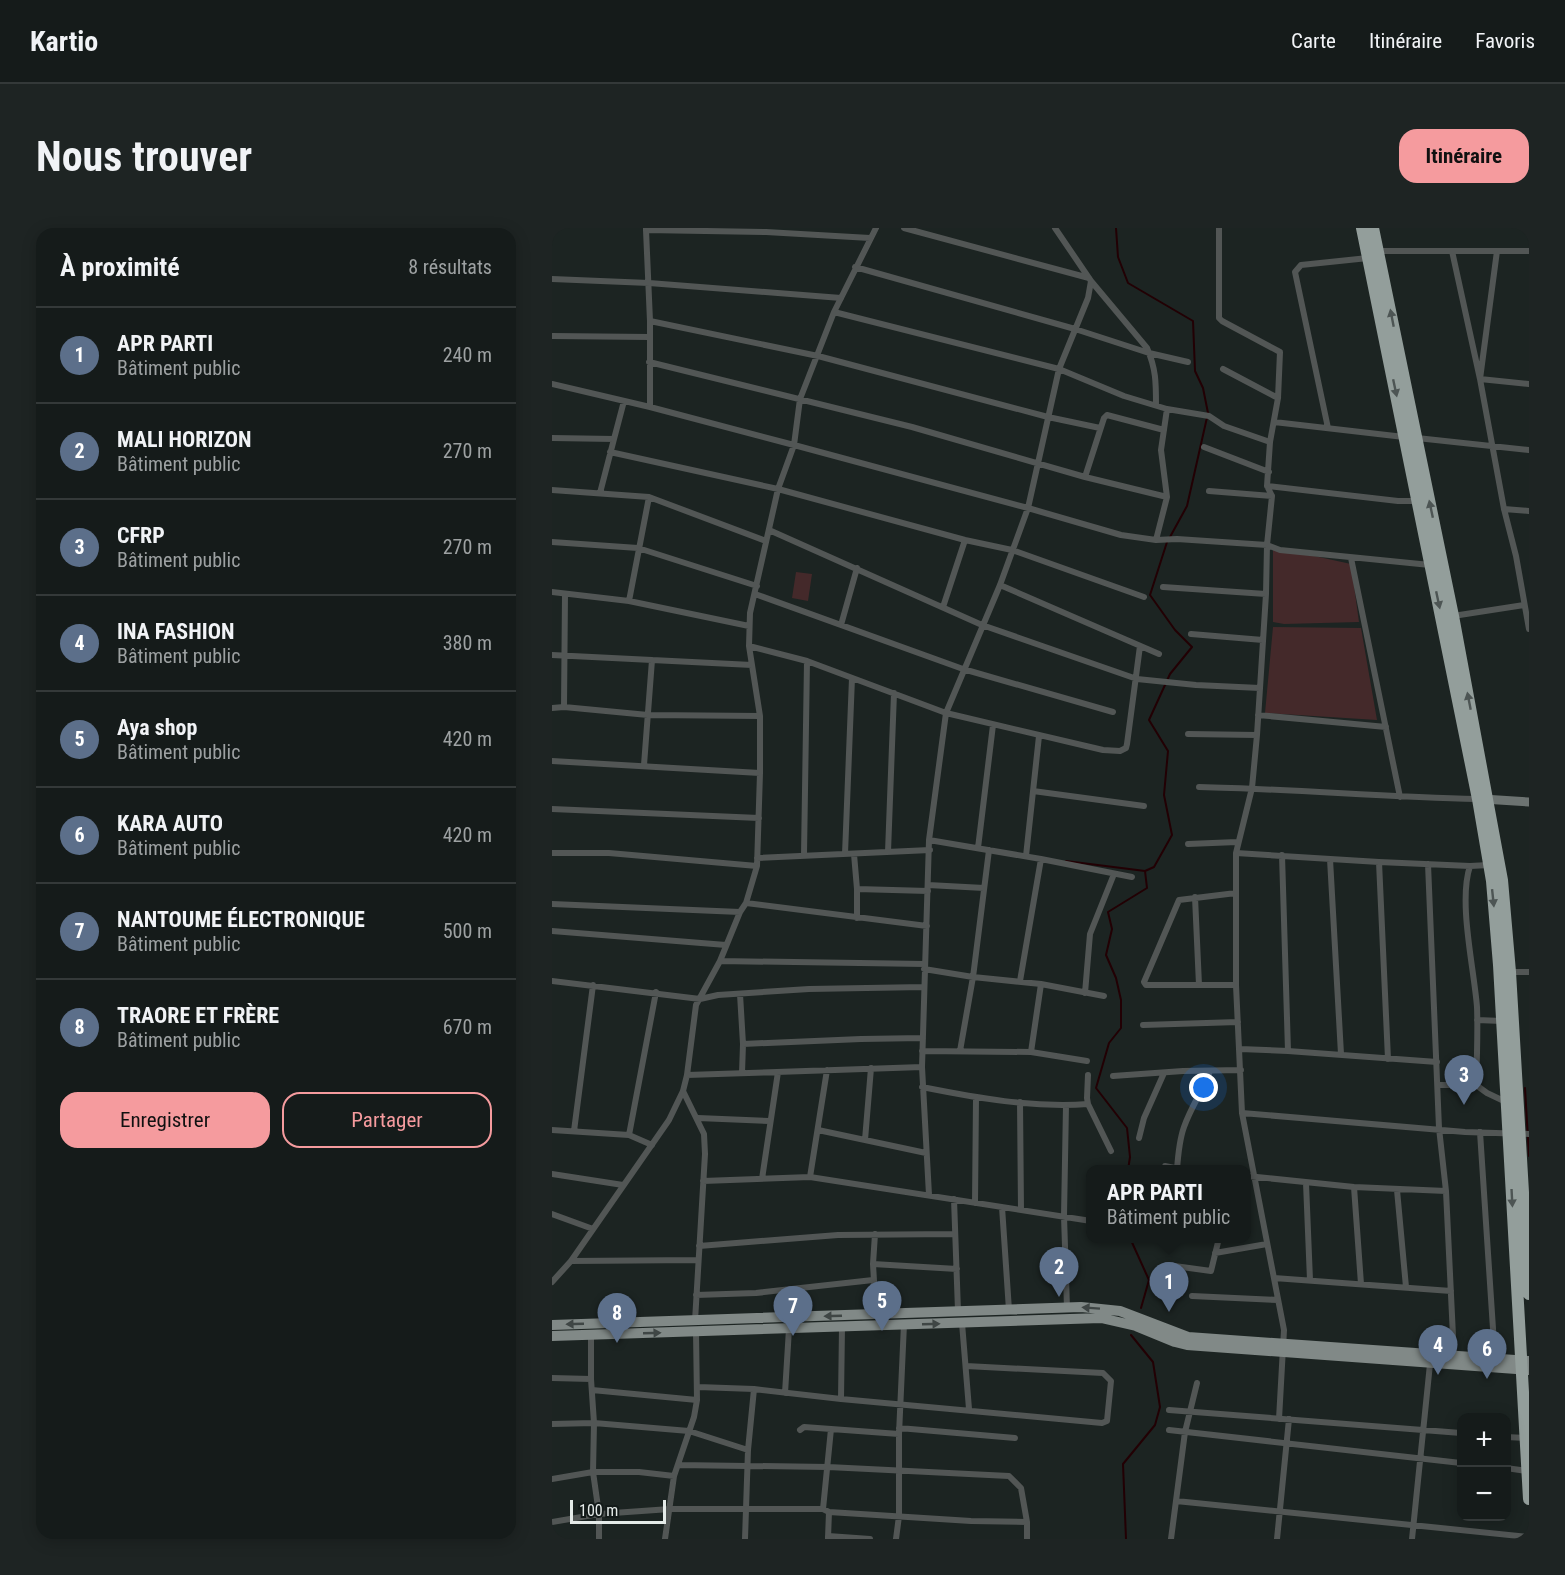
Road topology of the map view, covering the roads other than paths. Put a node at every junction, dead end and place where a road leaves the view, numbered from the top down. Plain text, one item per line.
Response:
1 (876, 228) edge
2 (904, 228) edge
3 (1055, 228) edge
4 (1219, 228) edge
5 (1362, 228) edge
6 (1373, 228) edge
7 (646, 229) edge
8 (767, 230) edge
9 (798, 231) edge
10 (870, 238) junction
11 (1452, 251) junction
12 (1497, 251) junction
13 (1529, 251) edge
14 (1373, 254) junction
15 (855, 267) junction
16 (552, 279) edge
17 (1090, 279) junction
18 (649, 283) junction
19 (841, 298) junction
20 (834, 312) junction
21 (650, 321) junction
22 (1075, 329) junction
23 (552, 336) edge
24 (649, 337) junction
25 (1149, 353) junction
26 (818, 356) junction
27 (649, 362) junction
28 (1188, 362) dead end
29 (1059, 369) junction
30 (1223, 369) dead end
31 (1480, 379) junction
32 (552, 384) edge
33 (1529, 384) edge
34 (1278, 398) junction
35 (800, 399) junction
36 (624, 401) junction
37 (1156, 405) junction
38 (650, 407) junction
39 (1167, 409) junction
40 (1048, 417) junction
41 (1274, 422) junction
42 (1100, 428) junction
43 (1328, 428) junction
44 (1164, 430) junction
45 (1410, 437) junction
46 (552, 438) edge
47 (614, 439) junction
48 (1270, 442) junction
49 (794, 445) junction
50 (1493, 446) junction
51 (1204, 447) dead end
52 (1529, 450) edge
53 (610, 452) junction
54 (1039, 463) junction
55 (1269, 472) junction
56 (1085, 477) junction
57 (1267, 486) junction
58 (778, 489) junction
59 (552, 490) edge
60 (1209, 491) dead end
61 (600, 493) junction
62 (649, 496) junction
63 (1272, 496) junction
64 (1167, 497) junction
65 (1418, 501) junction
66 (1028, 508) junction
67 (1504, 509) junction
68 (1529, 511) edge
69 (769, 530) junction
70 (965, 540) junction
71 (1156, 540) junction
72 (765, 541) junction
73 (552, 542) edge
74 (1267, 545) junction
75 (638, 548) junction
76 (1012, 550) junction
77 (1352, 558) junction
78 (1430, 565) junction
79 (857, 568) junction
80 (1000, 585) junction
81 (757, 586) junction
82 (1163, 587) dead end
83 (552, 592) edge
84 (565, 594) junction
85 (755, 594) junction
86 (1266, 594) junction
87 (1144, 597) dead end
88 (629, 601) junction
89 (1525, 601) edge
90 (943, 607) junction
91 (1453, 616) junction
92 (841, 625) junction
93 (982, 625) junction
94 (749, 626) junction
95 (1529, 629) edge
96 (1191, 634) dead end
97 (1263, 640) junction
98 (749, 646) junction
99 (1140, 646) junction
100 (1159, 654) dead end
101 (552, 655) edge
102 (565, 655) junction
103 (652, 660) junction
104 (807, 661) junction
105 (752, 665) junction
106 (963, 669) junction
107 (852, 678) junction
108 (1137, 679) junction
109 (1260, 688) junction
110 (894, 693) junction
111 (564, 707) junction
112 (552, 708) edge
113 (946, 712) junction
114 (1113, 712) dead end
115 (648, 715) junction
116 (1258, 715) junction
117 (759, 716) junction
118 (993, 724) junction
119 (1386, 727) junction
120 (1188, 734) dead end
121 (1257, 735) junction
122 (1039, 736) junction
123 (552, 761) edge
124 (644, 765) junction
125 (760, 773) junction
126 (1199, 787) dead end
127 (1252, 788) junction
128 (1033, 791) junction
129 (1400, 797) junction
130 (1484, 799) junction
131 (1529, 802) edge
132 (1144, 806) dead end
133 (552, 809) edge
134 (759, 818) junction
135 (929, 840) junction
136 (1237, 842) junction
137 (1188, 844) dead end
138 (978, 848) junction
139 (930, 850) junction
140 (989, 850) junction
141 (888, 852) junction
142 (552, 853) edge
143 (1236, 853) junction
144 (845, 854) junction
145 (854, 854) junction
146 (804, 855) junction
147 (1282, 855) junction
148 (1026, 856) junction
149 (757, 858) junction
150 (1041, 858) junction
151 (1330, 859) junction
152 (1379, 862) junction
153 (1428, 864) junction
154 (1489, 864) junction
155 (757, 866) junction
156 (1470, 866) junction
157 (1114, 874) junction
158 (1132, 878) dead end
159 (928, 888) junction
160 (984, 888) junction
161 (857, 889) junction
162 (1236, 893) junction
163 (1195, 897) junction
164 (746, 903) junction
165 (552, 904) edge
166 (740, 912) junction
167 (857, 918) junction
168 (927, 926) junction
169 (552, 931) edge
170 (726, 945) junction
171 (720, 961) junction
172 (924, 967) junction
173 (1510, 972) junction
174 (1529, 972) edge
175 (973, 977) junction
176 (552, 981) edge
177 (1020, 981) junction
178 (1041, 984) junction
179 (592, 985) junction
180 (1199, 985) junction
181 (1236, 985) junction
182 (924, 987) junction
183 (656, 992) junction
184 (1085, 993) junction
185 (740, 994) junction
186 (1104, 996) dead end
187 (700, 999) junction
188 (1477, 1020) junction
189 (1502, 1021) junction
190 (1238, 1023) junction
191 (1143, 1025) dead end
192 (923, 1038) junction
193 (743, 1044) junction
194 (1240, 1049) junction
195 (922, 1051) junction
196 (960, 1051) junction
197 (1288, 1051) junction
198 (1031, 1052) junction
199 (1341, 1054) junction
200 (1388, 1059) junction
201 (1087, 1061) dead end
202 (1437, 1062) junction
203 (922, 1067) junction
204 (871, 1068) junction
205 (827, 1070) junction
206 (1241, 1070) junction
207 (1210, 1071) junction
208 (778, 1072) junction
209 (742, 1073) junction
210 (1164, 1073) junction
211 (1088, 1075) dead end
212 (687, 1076) junction
213 (1113, 1076) dead end
214 (1438, 1085) junction
215 (1476, 1085) junction
216 (922, 1087) junction
217 (683, 1091) junction
218 (976, 1098) junction
219 (1020, 1102) junction
220 (1507, 1102) junction
221 (1088, 1104) junction
222 (1066, 1105) junction
223 (1242, 1113) junction
224 (698, 1118) junction
225 (769, 1121) junction
226 (1439, 1128) junction
227 (552, 1130) edge
228 (818, 1130) junction
229 (574, 1131) junction
230 (1480, 1132) junction
231 (1519, 1133) edge
232 (629, 1136) junction
233 (1138, 1138) dead end
234 (865, 1140) junction
235 (652, 1145) junction
236 (1111, 1150) dead end
237 (926, 1153) junction
238 (1180, 1165) edge
239 (1249, 1165) edge
240 (552, 1174) edge
241 (1251, 1176) edge
242 (810, 1177) junction
243 (762, 1179) junction
244 (703, 1181) junction
245 (1306, 1183) junction
246 (623, 1185) junction
247 (1354, 1187) junction
248 (1397, 1190) junction
249 (1446, 1191) junction
250 (928, 1195) junction
251 (954, 1199) junction
252 (975, 1203) junction
253 (1002, 1207) junction
254 (1021, 1210) junction
255 (552, 1215) edge
256 (1064, 1216) junction
257 (1086, 1220) edge
258 (593, 1229) junction
259 (874, 1234) junction
260 (955, 1234) junction
261 (1219, 1243) edge
262 (1268, 1244) junction
263 (699, 1246) junction
264 (1215, 1253) junction
265 (698, 1260) junction
266 (571, 1261) junction
267 (873, 1264) junction
268 (1167, 1265) dead end
269 (957, 1269) junction
270 (1274, 1278) junction
271 (873, 1280) junction
272 (1310, 1280) junction
273 (552, 1282) edge
274 (1360, 1284) junction
275 (1406, 1287) junction
276 (1451, 1290) junction
277 (1529, 1294) edge
278 (696, 1295) junction
279 (1192, 1296) dead end
280 (1278, 1300) junction
281 (1067, 1308) junction
282 (1009, 1310) junction
283 (958, 1311) junction
284 (876, 1315) junction
285 (904, 1319) junction
286 (962, 1323) junction
287 (552, 1325) edge
288 (696, 1326) junction
289 (842, 1327) junction
290 (789, 1329) junction
291 (552, 1336) edge
292 (591, 1336) junction
293 (1283, 1349) junction
294 (1454, 1357) junction
295 (1495, 1360) junction
296 (1430, 1364) junction
297 (966, 1366) junction
298 (1525, 1366) edge
299 (552, 1378) edge
300 (591, 1378) junction
301 (1197, 1383) dead end
302 (698, 1387) junction
303 (754, 1389) junction
304 (592, 1390) junction
305 (785, 1393) junction
306 (841, 1399) junction
307 (697, 1400) junction
308 (901, 1403) junction
309 (969, 1409) junction
310 (1169, 1410) dead end
311 (1190, 1412) junction
312 (1279, 1419) junction
313 (1289, 1419) junction
314 (594, 1423) junction
315 (552, 1424) edge
316 (831, 1429) junction
317 (800, 1430) dead end
318 (1169, 1430) dead end
319 (1423, 1430) junction
320 (689, 1431) junction
321 (899, 1431) junction
322 (1185, 1432) junction
323 (1457, 1433) edge
324 (1511, 1437) edge
325 (1015, 1438) dead end
326 (1526, 1438) junction
327 (1286, 1443) junction
328 (748, 1450) junction
329 (1420, 1459) junction
330 (1457, 1463) edge
331 (678, 1465) junction
332 (748, 1467) junction
333 (828, 1467) junction
334 (1511, 1469) edge
335 (899, 1470) junction
336 (1527, 1471) junction
337 (593, 1472) junction
338 (674, 1476) junction
339 (552, 1479) edge
340 (1529, 1499) edge
341 (1176, 1501) junction
342 (670, 1509) junction
343 (745, 1509) junction
344 (826, 1510) junction
345 (1280, 1511) junction
346 (599, 1514) junction
347 (899, 1516) junction
348 (552, 1522) edge
349 (1027, 1522) junction
350 (1413, 1525) junction
351 (1529, 1537) edge
352 (828, 1538) edge
353 (599, 1539) edge
354 (665, 1539) edge
355 (745, 1539) edge
356 (870, 1539) edge
357 (896, 1539) edge
358 (1027, 1539) edge
359 (1171, 1539) edge
360 (1277, 1539) edge
361 (1412, 1539) edge

1 - 10 street
2 - 17 street
3 - 17 street
4 - 34 street
5 - 14 highway
6 - 14 highway
7 - 8 street
7 - 18 street
8 - 9 street
9 - 10 street
10 - 15 street
11 - 12 street
11 - 14 street
11 - 31 street
12 - 13 street
12 - 31 street
14 - 43 street
14 - 45 highway
15 - 19 street
15 - 22 street
16 - 18 street
17 - 22 street
17 - 25 street
18 - 19 street
18 - 21 street
19 - 20 street
20 - 26 street
20 - 29 street
21 - 24 street
21 - 26 street
22 - 25 street
22 - 29 street
23 - 24 street
24 - 27 street
25 - 28 street
25 - 37 street
26 - 35 street
26 - 40 street
27 - 35 street
27 - 38 street
29 - 37 street
29 - 40 street
30 - 34 street
31 - 33 street
31 - 50 street
32 - 36 street
34 - 41 street
35 - 49 street
35 - 54 street
36 - 38 street
36 - 47 street
37 - 39 street
38 - 49 street
39 - 44 street
39 - 48 street
40 - 42 street
40 - 54 street
41 - 43 street
41 - 48 street
42 - 44 street
42 - 56 street
43 - 45 street
44 - 64 street
45 - 50 street
45 - 65 highway
91 -> 45 highway
46 - 47 street
47 - 53 street
48 - 55 street
49 - 58 street
49 - 66 street
50 - 52 street
50 - 67 street
51 - 55 street
53 - 58 street
53 - 61 street
54 - 56 street
54 - 66 street
55 - 57 street
56 - 64 street
57 - 63 street
57 - 65 street
58 - 69 street
58 - 70 street
59 - 61 street
60 - 63 street
61 - 62 street
62 - 72 street
62 - 75 street
63 - 74 street
64 - 71 street
65 - 78 highway
66 - 71 street
66 - 76 street
67 - 68 street
67 - 89 street
69 - 72 street
69 - 79 street
70 - 76 street
70 - 90 street
71 - 74 street
72 - 81 street
73 - 75 street
74 - 77 street
74 - 86 street
75 - 81 street
75 - 88 street
76 - 80 street
76 - 87 street
77 - 78 street
77 - 119 street
78 -> 130 highway
79 - 90 street
79 - 92 street
80 - 93 street
80 - 99 street
81 - 85 street
82 - 86 street
83 - 84 street
84 - 88 street
84 - 102 street
85 - 92 street
85 - 94 street
86 - 97 street
88 - 94 street
89 - 91 street
89 - 95 street
90 - 93 street
130 -> 91 highway
92 - 106 street
93 - 106 street
93 - 108 street
94 - 98 street
96 - 97 street
97 - 109 street
98 - 104 street
98 - 105 street
99 - 100 street
99 - 108 street
101 - 102 street
102 - 103 street
102 - 111 street
103 - 105 street
103 - 115 street
104 - 107 street
104 - 146 street
105 - 117 street
106 - 113 street
106 - 114 street
107 - 110 street
107 - 144 street
108 - 109 street
108 - 122 street
109 - 116 street
110 - 113 street
110 - 141 street
111 - 112 street
111 - 115 street
113 - 118 street
113 - 135 street
115 - 117 street
115 - 124 street
116 - 119 street
116 - 121 street
117 - 125 street
118 - 122 street
118 - 138 street
119 - 129 street
120 - 121 street
121 - 127 street
122 - 128 street
123 - 124 street
124 - 125 street
125 - 134 street
126 - 127 street
127 - 129 street
127 - 136 street
128 - 132 street
128 - 148 street
129 - 130 street
130 - 131 street
130 - 154 highway
130 - 173 highway
133 - 134 street
134 - 149 street
135 - 138 street
135 - 139 street
136 - 137 street
136 - 143 street
138 - 140 street
139 - 141 street
139 - 159 street
140 - 148 street
140 - 160 street
141 - 145 street
142 - 155 street
143 - 147 street
143 - 162 street
144 - 145 street
144 - 146 street
145 - 161 street
146 - 149 street
147 - 151 street
147 - 197 street
148 - 150 street
149 - 155 street
150 - 157 street
150 - 177 street
151 - 152 street
151 - 199 street
152 - 153 street
152 - 200 street
153 - 156 street
153 - 202 street
154 - 156 street
154 -> 189 highway
155 - 164 street
156 - 188 street
157 - 158 street
157 - 184 street
159 - 160 street
159 - 161 street
159 - 168 street
160 - 175 street
161 - 167 street
162 - 163 street
162 - 181 street
163 - 180 street
163 - 180 street
164 - 166 street
164 - 167 street
165 - 166 street
166 - 170 street
167 - 168 street
168 - 172 street
169 - 170 street
170 - 171 street
171 - 172 street
171 - 187 street
172 - 175 street
172 - 182 street
173 - 174 street
173 - 231 highway
175 - 177 street
175 - 196 street
176 - 179 street
177 - 178 street
178 - 184 street
178 - 198 street
179 - 183 street
179 - 229 street
180 - 181 street
181 - 190 street
182 - 185 street
182 - 192 street
183 - 187 street
183 - 232 street
184 - 186 street
185 - 187 street
185 - 193 street
187 - 212 street
188 - 189 street
188 - 215 street
189 - 220 highway
190 - 191 street
190 - 194 street
192 - 193 street
192 - 195 street
193 - 209 street
194 - 197 street
194 - 206 street
195 - 196 street
195 - 203 street
196 - 198 street
197 - 199 street
198 - 201 street
199 - 200 street
200 - 202 street
202 - 214 street
203 - 204 street
203 - 216 street
204 - 205 street
204 - 234 street
205 - 208 street
205 - 228 street
206 - 207 street
206 - 223 street
207 - 210 street
207 - 238 street
208 - 209 street
208 - 225 street
209 - 212 street
210 - 213 street
210 - 233 street
211 - 221 street
212 - 217 street
214 - 215 street
214 - 226 street
215 - 220 street
216 - 218 street
216 - 237 street
217 - 224 street
217 - 235 street
218 - 219 street
218 - 252 street
219 - 222 street
219 - 254 street
220 - 231 highway
221 - 222 street
221 - 236 street
222 - 256 street
223 - 226 street
223 - 239 street
224 - 225 street
224 - 244 street
225 - 243 street
226 - 230 street
226 - 249 street
227 - 229 street
228 - 234 street
228 - 237 street
228 - 242 street
229 - 232 street
230 - 231 street
230 - 295 street
231 - 277 highway
231 -> 298 highway
232 - 235 street
234 - 237 street
235 - 246 street
237 - 250 street
240 - 246 street
241 - 245 street
241 - 262 street
242 - 243 street
242 - 250 street
243 - 244 street
244 - 263 street
245 - 247 street
245 - 272 street
246 - 258 street
247 - 248 street
247 - 274 street
248 - 249 street
248 - 275 street
249 - 276 street
250 - 251 street
251 - 252 street
251 - 260 street
252 - 253 street
253 - 254 street
253 - 282 street
254 - 256 street
255 - 258 street
256 - 257 street
256 - 281 street
258 - 266 street
259 - 260 street
259 - 263 street
259 - 267 street
260 - 269 street
261 - 264 street
262 - 264 street
262 - 270 street
263 - 265 street
264 - 268 street
265 - 266 street
265 - 278 street
266 - 273 street
267 - 269 street
267 - 271 street
269 - 283 street
270 - 272 street
270 - 280 street
271 - 278 street
271 - 284 street
272 - 274 street
274 - 275 street
275 - 276 street
276 - 294 street
278 - 288 street
279 - 280 street
280 - 293 street
281 - 282 main road
293 -> 281 main road
282 - 283 main road
283 - 285 main road
284 - 285 main road
284 -> 288 main road
285 -> 286 main road
285 - 289 main road
285 - 308 street
286 - 293 main road
286 - 297 street
288 -> 287 main road
288 - 290 main road
292 -> 288 main road
288 - 302 street
289 - 290 main road
289 - 306 street
290 - 305 street
291 - 292 main road
292 - 300 street
293 - 294 main road
293 - 296 main road
293 - 312 street
294 - 295 main road
295 - 298 main road
296 - 298 main road
296 - 319 street
297 - 309 street
297 - 309 street
298 - 326 highway
299 - 300 street
300 - 304 street
301 - 311 street
302 - 303 street
302 - 307 street
303 - 305 street
303 - 328 street
304 - 307 street
304 - 314 street
305 - 306 street
306 - 308 street
307 - 320 street
308 - 309 street
308 - 321 street
310 - 311 street
311 - 312 street
311 - 322 street
312 - 313 street
313 - 319 street
313 - 327 street
314 - 315 street
314 - 320 street
314 - 337 street
316 - 317 street
316 - 321 street
316 - 333 street
318 - 322 street
319 - 323 street
319 - 329 street
320 - 328 street
320 - 331 street
321 - 325 street
321 - 335 street
322 - 327 street
322 - 341 street
324 - 326 street
326 - 336 highway
327 - 329 street
327 - 345 street
328 - 332 street
329 - 330 street
329 - 350 street
331 - 332 street
331 - 338 street
332 - 333 street
332 - 343 street
333 - 335 street
333 - 344 street
334 - 336 street
335 - 347 street
335 - 349 street
336 - 340 highway
337 - 338 street
337 - 339 street
337 - 346 street
338 - 342 street
341 - 345 street
341 - 359 street
342 - 343 street
342 - 346 street
342 - 354 street
343 - 344 street
343 - 355 street
344 - 347 street
344 - 352 street
345 - 350 street
345 - 360 street
346 - 348 street
346 - 353 street
347 - 349 street
347 - 357 street
349 - 358 street
350 - 351 street
350 - 361 street
352 - 356 street

